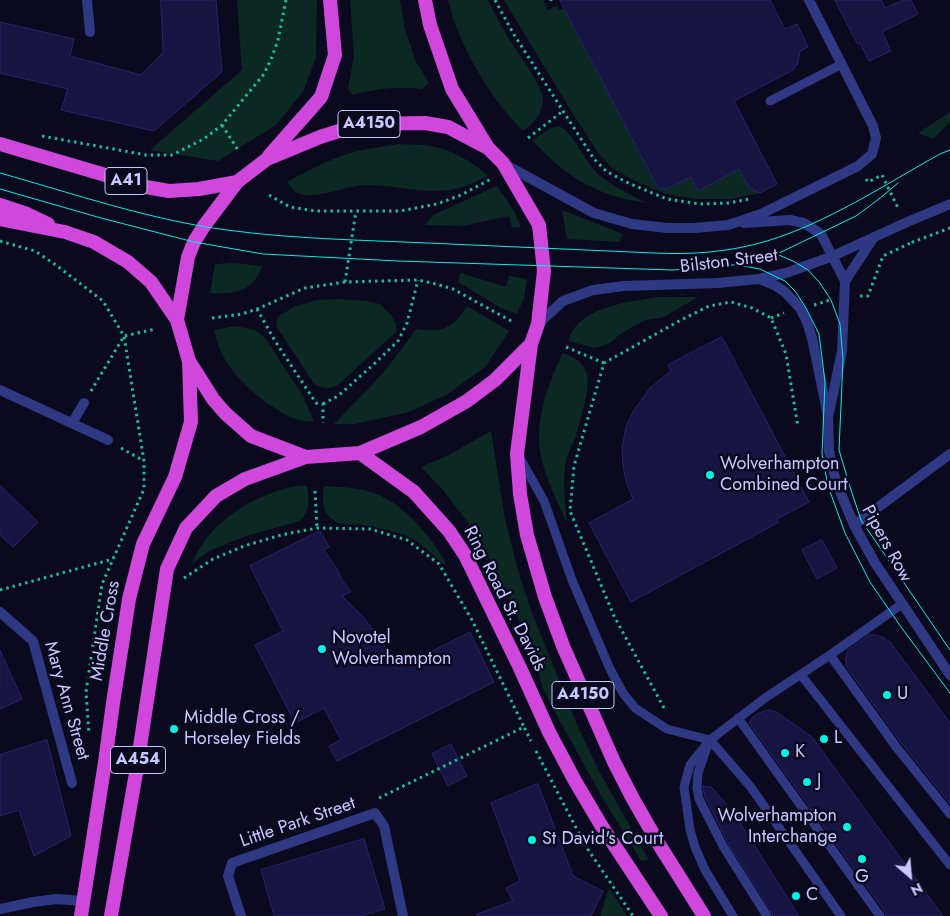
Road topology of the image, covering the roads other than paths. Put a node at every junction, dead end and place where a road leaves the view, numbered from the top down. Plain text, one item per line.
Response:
1 (87, 0) edge
2 (330, 0) edge
3 (425, 0) edge
4 (809, 0) edge
5 (90, 32) dead end
6 (842, 64) junction
7 (770, 101) dead end
8 (0, 144) edge
9 (488, 148) junction
10 (267, 159) junction
11 (503, 163) junction
12 (237, 182) junction
13 (950, 204) edge
14 (0, 205) edge
15 (0, 219) edge
16 (728, 225) junction
17 (65, 232) junction
18 (875, 237) junction
19 (833, 256) junction
20 (759, 279) junction
21 (845, 281) junction
22 (177, 320) junction
23 (538, 324) junction
24 (531, 344) junction
25 (190, 361) junction
26 (0, 390) edge
27 (84, 403) road end
28 (828, 416) junction
29 (72, 423) junction
30 (108, 440) road end
31 (360, 453) junction
32 (517, 454) junction
33 (950, 454) edge
34 (306, 457) junction
35 (854, 525) junction
36 (902, 604) junction
37 (0, 612) edge
38 (830, 655) junction
39 (801, 675) junction
40 (950, 675) edge
41 (738, 718) junction
42 (710, 740) junction
43 (72, 784) dead end
44 (950, 814) edge
45 (950, 865) edge
46 (83, 901) junction
47 (0, 909) edge
48 (81, 916) edge
49 (111, 916) edge
50 (241, 916) edge
51 (403, 916) edge
52 (661, 916) edge
53 (704, 916) edge
54 (733, 916) edge
55 (767, 916) edge
56 (841, 916) edge
57 (880, 916) edge

1 - 5 street
2 - 10 highway, A4150
3 - 9 highway, A4150
4 - 6 street
6 - 7 lane
6 - 16 street, Bilston Street
8 - 12 highway, A41
9 - 10 highway, A4150
9 - 11 highway, A4150
10 - 12 highway, A4150
11 - 16 street, Bilston Street
11 - 23 highway, A4150
12 - 22 highway, A4150
13 - 18 street, Bilston Street
14 - 17 highway
15 - 17 highway
16 - 19 street
17 - 22 highway
18 - 19 street, Bilston Street
18 - 21 street
19 - 20 street, Bilston Street
19 - 21 street
20 - 23 street, Bilston Street
20 - 28 street, Pipers Row
21 - 28 street, Pipers Row
22 - 25 highway, A4150
23 - 24 highway, A4150
24 - 31 highway, A4150
24 - 32 highway, Ring Road St. Davids / A4150
25 - 34 highway, A4150
25 - 46 highway, Middle Cross / A454
26 - 29 street
27 - 29 street
28 - 35 street, Pipers Row
29 - 30 street
31 - 34 highway, A4150
31 - 52 highway, Ring Road St. Davids / A4150
32 - 42 lane
32 - 53 highway, Ring Road St. Davids / A4150
33 - 35 street
34 - 49 highway, A454
35 - 36 street, Pipers Row
36 - 38 lane
36 - 40 street, Pipers Row
37 - 43 street, Mary Ann Street
38 - 39 lane
38 - 44 lane
39 - 41 lane
39 - 45 lane
41 - 42 lane
41 - 57 lane
42 - 54 lane
42 - 55 lane
42 - 56 lane
46 - 47 street
46 - 48 highway, Middle Cross / A454
50 - 51 street, Little Park Street

